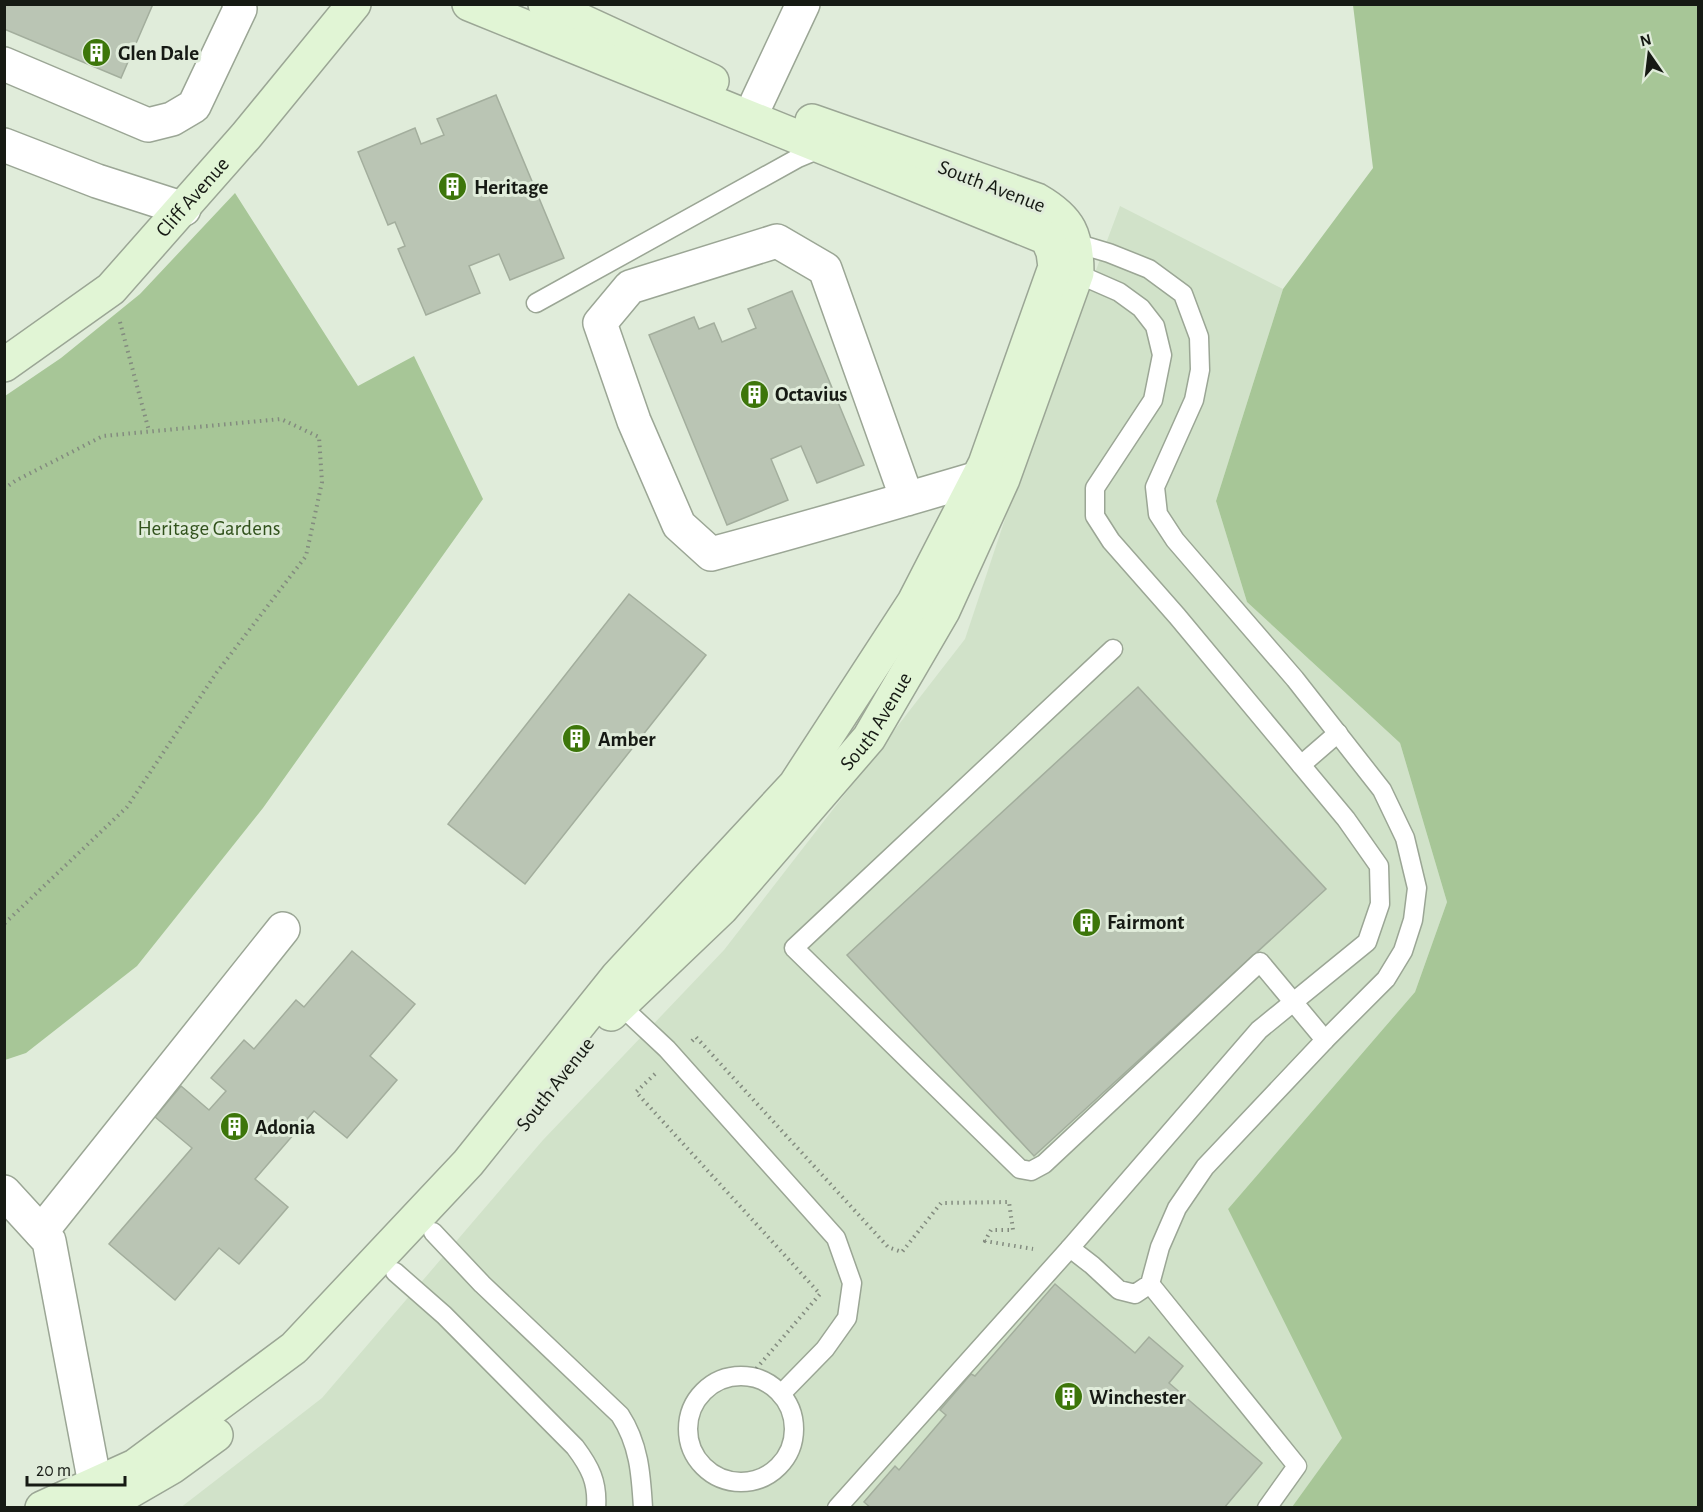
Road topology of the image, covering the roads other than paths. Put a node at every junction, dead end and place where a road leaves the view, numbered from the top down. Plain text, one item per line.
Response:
1 (239, 4) edge
2 (354, 4) edge
3 (468, 4) edge
4 (545, 4) edge
5 (803, 4) edge
6 (4, 64) edge
7 (757, 102) junction
8 (4, 145) edge
9 (822, 148) junction
10 (184, 209) junction
11 (1064, 255) junction
12 (536, 303) dead end
13 (4, 364) edge
14 (978, 478) junction
15 (906, 499) junction
16 (1113, 649) dead end
17 (1338, 733) junction
18 (1301, 765) junction
19 (283, 928) dead end
20 (1293, 1003) junction
21 (620, 1005) junction
22 (1325, 1040) junction
23 (4, 1192) edge
24 (41, 1232) junction
25 (433, 1232) junction
26 (1070, 1248) junction
27 (395, 1272) junction
28 (1150, 1284) junction
29 (781, 1394) junction
30 (98, 1496) edge
31 (42, 1508) edge
32 (596, 1508) edge
33 (643, 1508) edge
34 (837, 1508) edge
35 (1267, 1508) edge

1 - 6 street
2 - 10 street, Cliff Avenue
3 - 9 street
4 - 7 street, South Avenue
5 - 7 street
7 - 11 street, South Avenue
8 - 10 street
9 - 11 street
9 - 12 lane
10 - 13 street, Cliff Avenue
11 - 14 street
11 - 17 lane
11 - 18 lane
11 - 21 street, South Avenue
14 - 15 street
14 - 30 street
15 - 15 street
16 - 20 lane
17 - 18 lane
17 - 22 lane
18 - 20 lane
19 - 24 street
20 - 22 lane
20 - 26 lane
21 - 25 street, South Avenue
21 - 29 lane
22 - 28 lane
23 - 24 street
24 - 30 street
25 - 27 street, South Avenue
25 - 33 lane
26 - 28 lane
26 - 34 lane
27 - 30 street, South Avenue
27 - 32 lane
28 - 35 lane
29 - 29 lane
30 - 31 street

